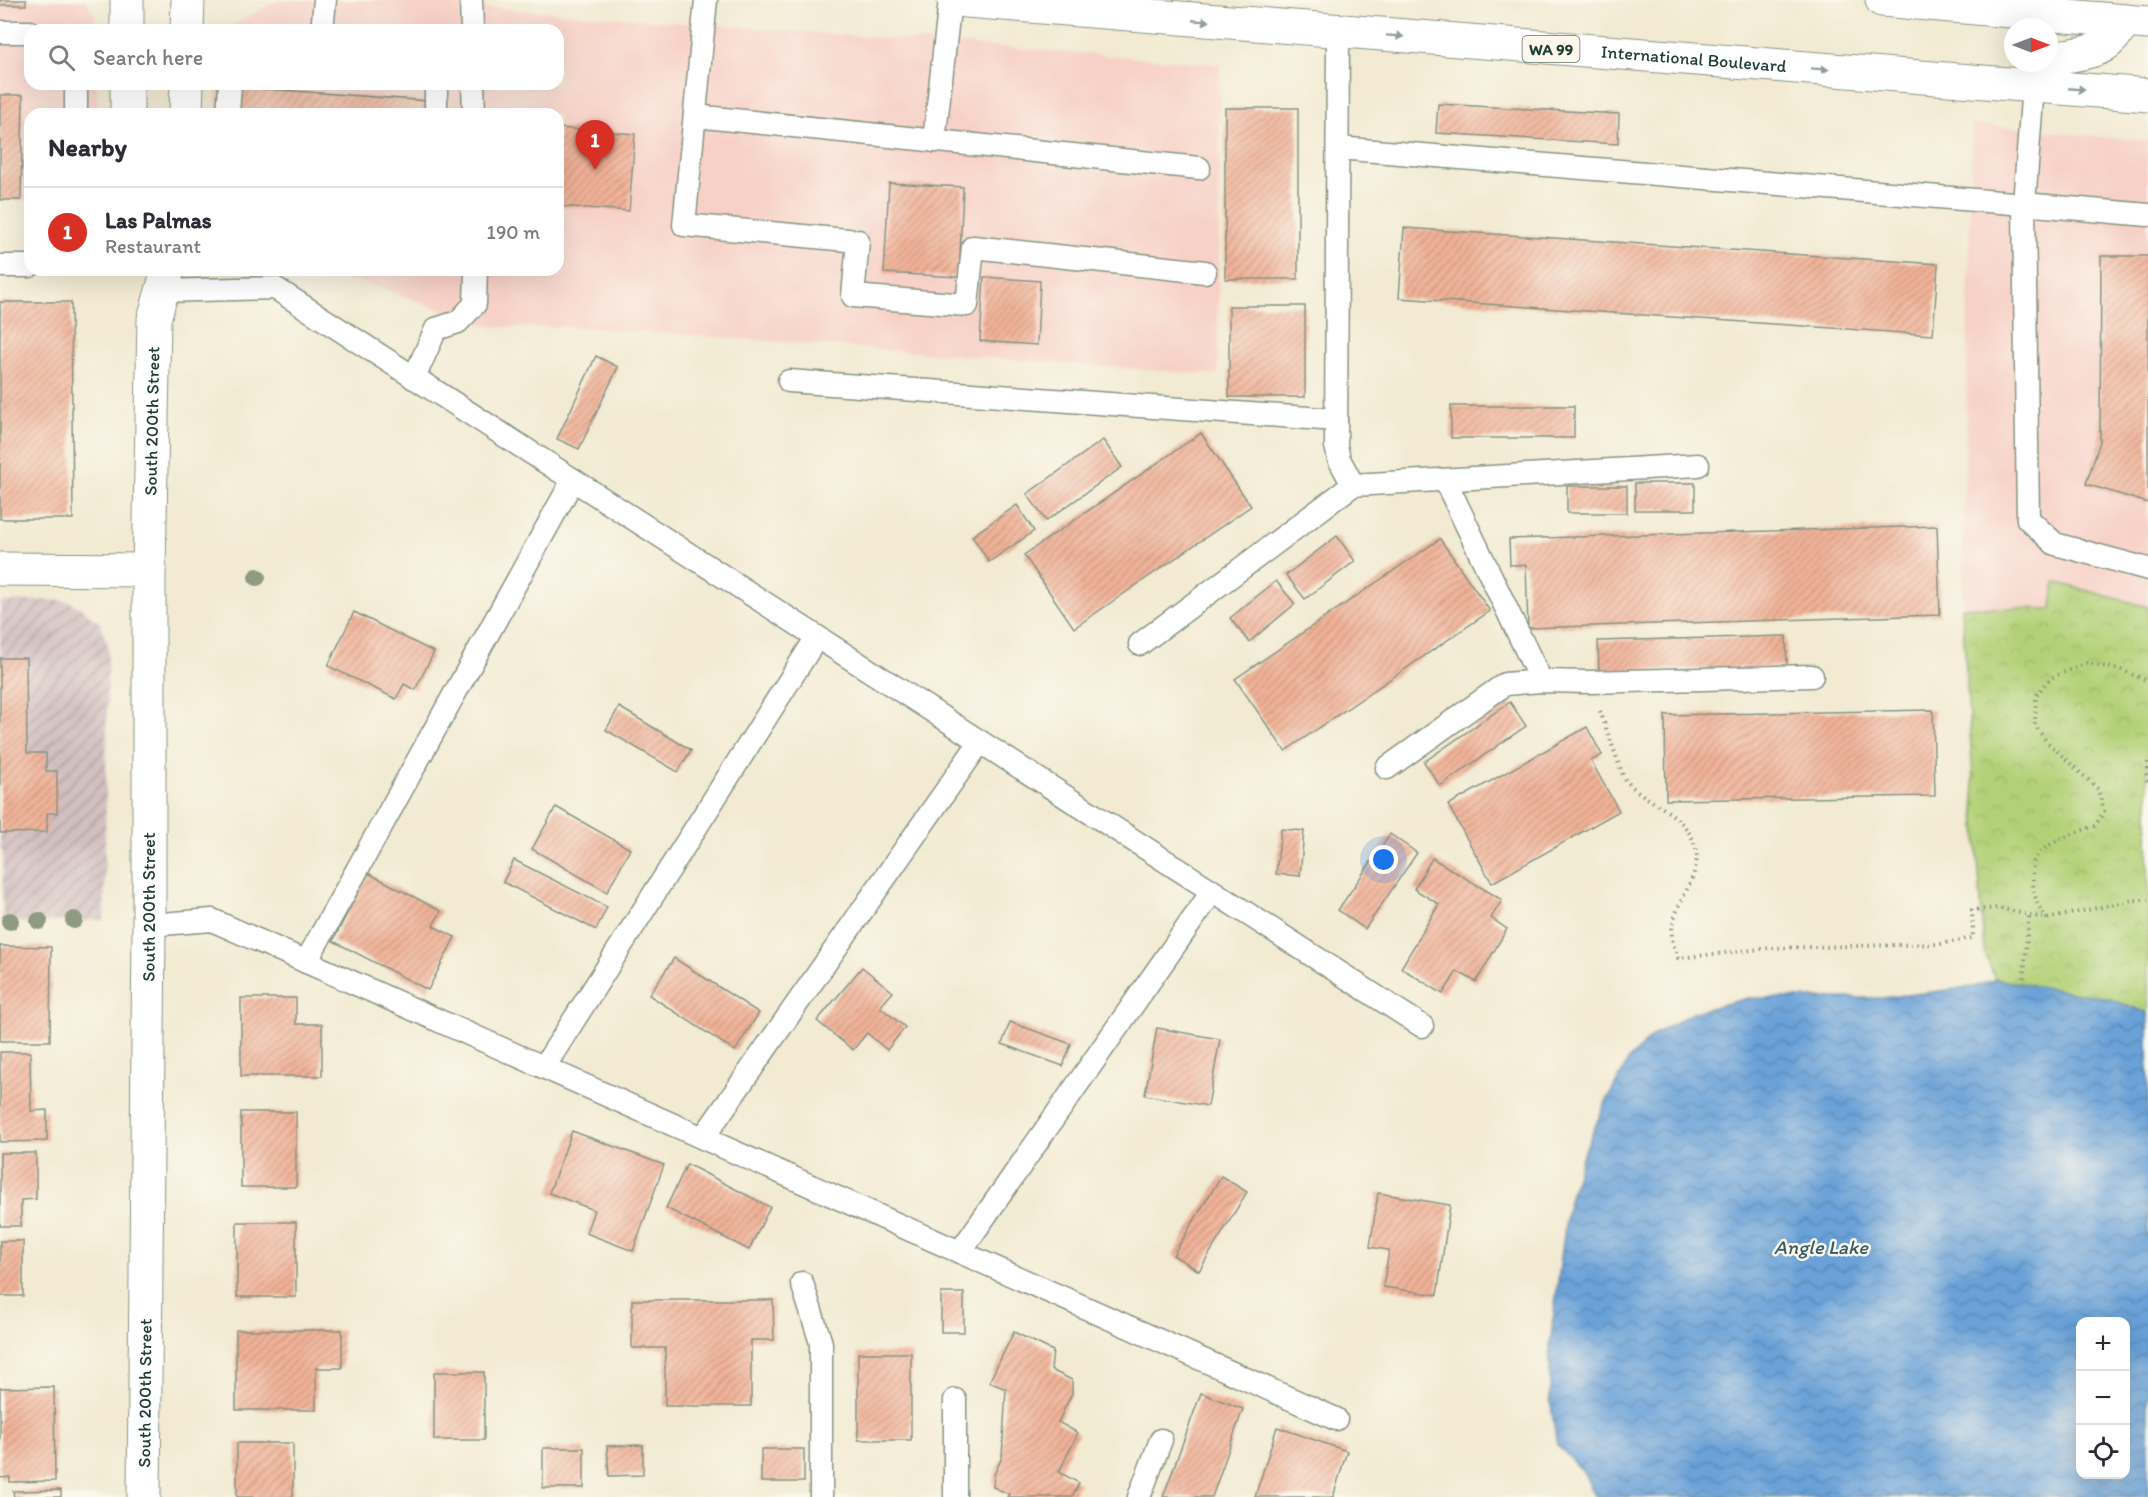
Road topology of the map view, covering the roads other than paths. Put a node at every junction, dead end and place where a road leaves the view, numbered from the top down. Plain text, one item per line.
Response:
1 (127, 0) edge
2 (188, 0) edge
3 (325, 0) edge
4 (471, 0) edge
5 (706, 0) edge
6 (952, 0) edge
7 (1882, 0) edge
8 (1927, 2) edge
9 (2137, 22) edge
10 (127, 24) edge
11 (188, 24) edge
12 (323, 24) edge
13 (472, 24) edge
14 (0, 32) edge
15 (24, 32) edge
16 (1338, 32) junction
17 (2058, 57) edge
18 (2004, 68) edge
19 (2042, 72) edge
20 (2050, 72) edge
21 (76, 90) edge
22 (127, 90) edge
23 (187, 90) edge
24 (230, 90) edge
25 (436, 90) edge
26 (473, 90) edge
27 (2148, 95) edge
28 (76, 108) edge
29 (127, 108) edge
30 (186, 108) edge
31 (228, 108) edge
32 (436, 108) edge
33 (474, 108) edge
34 (695, 116) junction
35 (934, 141) junction
36 (1338, 148) junction
37 (1199, 168) dead end
38 (2024, 204) junction
39 (2148, 215) edge
40 (0, 266) edge
41 (24, 266) edge
42 (1205, 272) dead end
43 (476, 276) edge
44 (278, 279) edge
45 (156, 288) edge
46 (414, 378) junction
47 (789, 381) dead end
48 (1336, 420) junction
49 (1698, 465) dead end
50 (573, 480) junction
51 (1445, 480) junction
52 (1353, 485) junction
53 (0, 569) edge
54 (2148, 569) edge
55 (149, 570) junction
56 (817, 637) junction
57 (1140, 644) dead end
58 (1812, 676) dead end
59 (1541, 681) junction
60 (980, 742) junction
61 (1387, 768) dead end
62 (1212, 892) junction
63 (149, 925) junction
64 (306, 962) junction
65 (1422, 1026) dead end
66 (544, 1067) junction
67 (703, 1138) junction
68 (960, 1252) junction
69 (802, 1283) dead end
70 (955, 1400) dead end
71 (1336, 1419) dead end
72 (1161, 1440) dead end
73 (144, 1497) edge
74 (821, 1497) edge
75 (955, 1497) edge
76 (1138, 1497) edge

1 - 10 main road
2 - 11 main road
3 - 12 lane
4 - 13 lane
5 - 34 lane
6 -> 16 main road, International Boulevard / WA 99
6 - 35 lane
7 - 8 main road
8 - 9 main road
9 - 17 main road
14 - 15 lane
16 -> 18 main road, International Boulevard / WA 99
16 - 36 lane
19 - 38 lane
20 -> 27 main road, International Boulevard / WA 99
21 - 28 lane
22 - 29 main road
23 - 30 main road
24 - 31 lane
25 - 32 lane
26 - 33 lane
34 - 35 lane
34 - 42 lane
35 - 37 lane
36 - 38 lane
36 - 48 lane
38 - 39 lane
38 - 54 lane
40 - 41 lane
43 - 46 lane
44 - 45 lane
44 - 46 lane
45 - 55 main road, South 200th Street
46 - 50 lane
47 - 48 lane
48 - 52 lane
49 - 51 lane
50 - 56 lane
50 - 64 lane
51 - 52 lane
51 - 59 lane
52 - 57 lane
53 - 55 main road
55 - 63 main road, South 200th Street
56 - 60 lane
56 - 66 lane
58 - 59 lane
59 - 61 lane
60 - 62 lane
60 - 67 lane
62 - 65 lane
62 - 68 lane
63 - 64 lane
63 - 73 main road, South 200th Street
64 - 66 lane
66 - 67 lane
67 - 68 lane
68 - 71 lane
69 - 74 lane
70 - 75 lane
72 - 76 lane

